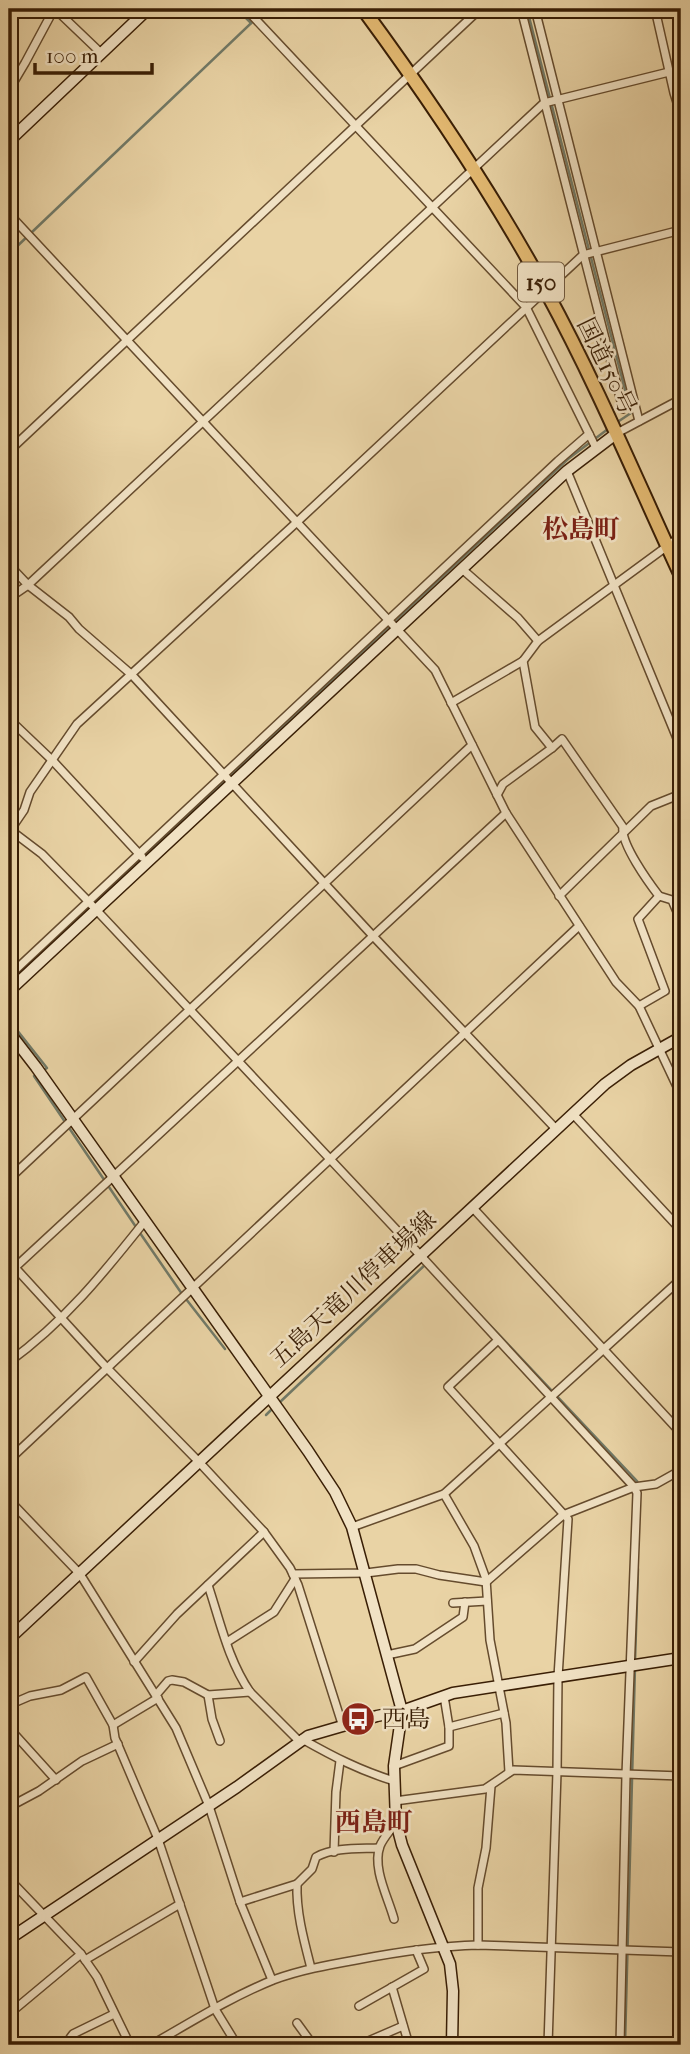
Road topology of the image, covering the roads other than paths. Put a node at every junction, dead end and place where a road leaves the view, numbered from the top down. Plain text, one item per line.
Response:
1 (54, 9) edge
2 (148, 9) edge
3 (246, 9) edge
4 (363, 9) edge
5 (480, 9) edge
6 (521, 9) edge
7 (535, 9) edge
8 (655, 9) edge
9 (101, 53) junction
10 (669, 72) junction
11 (410, 73) junction
12 (9, 90) edge
13 (557, 99) junction
14 (544, 103) junction
15 (681, 114) edge
16 (356, 126) junction
17 (9, 141) edge
18 (473, 168) junction
19 (432, 206) junction
20 (9, 214) edge
21 (681, 230) edge
22 (596, 251) junction
23 (583, 255) junction
24 (545, 290) junction
25 (526, 307) junction
26 (127, 339) junction
27 (628, 375) junction
28 (615, 378) junction
29 (681, 400) edge
30 (623, 409) dead end
31 (203, 421) junction
32 (639, 421) junction
33 (617, 433) junction
34 (589, 435) junction
35 (596, 448) junction
36 (9, 452) edge
37 (567, 471) junction
38 (297, 522) junction
39 (681, 536) edge
40 (667, 545) junction
41 (9, 565) edge
42 (462, 569) junction
43 (681, 576) edge
44 (28, 585) junction
45 (614, 585) junction
46 (9, 598) edge
47 (392, 624) junction
48 (538, 641) junction
49 (523, 661) junction
50 (132, 674) junction
51 (451, 702) junction
52 (9, 719) edge
53 (472, 745) junction
54 (552, 748) junction
55 (681, 748) edge
56 (53, 761) junction
57 (228, 779) junction
58 (497, 794) junction
59 (681, 794) edge
60 (506, 813) junction
61 (9, 830) edge
62 (622, 832) junction
63 (143, 858) junction
64 (326, 883) junction
65 (559, 896) junction
66 (659, 897) junction
67 (88, 902) junction
68 (95, 911) junction
69 (681, 921) edge
70 (579, 926) junction
71 (373, 936) junction
72 (9, 976) edge
73 (9, 991) edge
74 (639, 1006) junction
75 (189, 1011) junction
76 (9, 1032) edge
77 (465, 1033) junction
78 (681, 1037) edge
79 (659, 1048) junction
80 (238, 1062) junction
81 (681, 1095) edge
82 (573, 1114) junction
83 (73, 1119) junction
84 (556, 1129) junction
85 (329, 1160) junction
86 (113, 1177) junction
87 (9, 1179) edge
88 (472, 1207) junction
89 (145, 1221) junction
90 (681, 1230) edge
91 (421, 1256) junction
92 (11, 1267) edge
93 (681, 1279) edge
94 (192, 1287) junction
95 (62, 1319) junction
96 (498, 1340) junction
97 (603, 1350) junction
98 (9, 1362) edge
99 (107, 1368) junction
100 (270, 1396) junction
101 (551, 1397) junction
102 (681, 1433) edge
103 (498, 1444) junction
104 (9, 1460) edge
105 (199, 1462) junction
106 (681, 1470) edge
107 (634, 1487) junction
108 (444, 1494) junction
109 (9, 1500) edge
110 (563, 1515) junction
111 (352, 1527) junction
112 (264, 1532) junction
113 (366, 1573) junction
114 (80, 1574) junction
115 (294, 1576) junction
116 (486, 1582) junction
117 (208, 1585) junction
118 (487, 1601) junction
119 (465, 1602) junction
120 (453, 1603) dead end
121 (9, 1639) edge
122 (227, 1642) junction
123 (387, 1655) junction
124 (681, 1658) edge
125 (134, 1662) junction
126 (630, 1665) junction
127 (558, 1676) junction
128 (498, 1686) junction
129 (250, 1692) junction
130 (208, 1695) junction
131 (444, 1696) junction
132 (157, 1697) junction
133 (9, 1705) edge
134 (402, 1711) junction
135 (504, 1713) junction
136 (114, 1725) junction
137 (342, 1727) junction
138 (449, 1727) junction
139 (9, 1728) edge
140 (300, 1740) junction
141 (220, 1741) dead end
142 (118, 1744) junction
143 (341, 1761) junction
144 (394, 1766) junction
145 (509, 1772) junction
146 (557, 1772) junction
147 (626, 1775) junction
148 (681, 1776) edge
149 (56, 1780) junction
150 (394, 1781) junction
151 (491, 1786) junction
152 (395, 1801) junction
153 (209, 1806) junction
154 (9, 1807) edge
155 (397, 1822) junction
156 (158, 1839) junction
157 (379, 1848) junction
158 (334, 1852) junction
159 (9, 1879) edge
160 (298, 1884) junction
161 (240, 1902) junction
162 (180, 1904) junction
163 (45, 1915) junction
164 (394, 1919) dead end
165 (9, 1939) edge
166 (478, 1945) junction
167 (444, 1946) junction
168 (551, 1947) junction
169 (623, 1949) junction
170 (416, 1950) junction
171 (681, 1952) edge
172 (83, 1957) junction
173 (311, 1968) junction
174 (272, 1980) junction
175 (391, 1987) junction
176 (359, 2006) dead end
177 (215, 2009) junction
178 (9, 2014) edge
179 (114, 2014) junction
180 (297, 2023) dead end
181 (403, 2026) junction
182 (366, 2042) dead end
183 (71, 2045) edge
184 (130, 2045) edge
185 (151, 2045) edge
186 (237, 2045) edge
187 (313, 2045) edge
188 (409, 2045) edge
189 (452, 2045) edge
190 (548, 2045) edge
191 (620, 2045) edge

1 - 9 street
1 - 12 street
2 - 9 street
3 - 16 street
4 - 11 highway, 国道150号 / 150
5 - 11 street
6 - 14 street
7 - 13 street
8 - 10 street
9 - 17 street
10 - 13 street
10 - 15 street
11 - 16 street
11 - 18 highway, 国道150号 / 150
13 - 14 street
13 - 22 street
14 - 18 street
14 - 23 street
16 - 19 street
16 - 26 street
18 - 19 street
18 - 24 highway, 国道150号 / 150
19 - 25 street
19 - 31 street
20 - 26 street
21 - 22 street
22 - 23 street
22 - 27 street
23 - 24 street
23 - 28 street
24 - 25 street
24 - 33 highway, 国道150号 / 150
25 - 34 street
25 - 38 street
26 - 31 street
26 - 36 street
27 - 28 street
27 - 32 street
28 - 30 street
29 - 32 street
31 - 38 street
31 - 44 street
32 - 33 street
33 - 35 street
33 - 40 highway, 国道150号 / 150
34 - 35 street
34 - 47 street
35 - 37 street
37 - 42 street
37 - 45 street
38 - 47 street
38 - 50 street
39 - 40 street
40 - 43 highway, 国道150号 / 150
40 - 45 street
41 - 44 street
42 - 47 street
42 - 48 street
44 - 46 street
44 - 50 street
45 - 48 street
45 - 55 street
47 - 51 street
47 - 57 street
48 - 49 street
49 - 51 street
49 - 54 street
50 - 56 street
50 - 57 street
51 - 53 street
52 - 56 street
53 - 58 street
53 - 64 street
54 - 58 street
54 - 62 street
56 - 61 street
56 - 63 street
57 - 63 street
57 - 64 street
58 - 60 street
59 - 62 street
60 - 65 street
60 - 71 street
61 - 67 street
62 - 65 street
62 - 66 street
63 - 67 street
63 - 68 street
64 - 71 street
64 - 75 street
65 - 70 street
66 - 69 street
66 - 74 street
67 - 68 street
67 - 72 street
68 - 73 street
68 - 75 street
70 - 74 street
70 - 77 street
71 - 77 street
71 - 80 street
74 - 79 street
75 - 80 street
75 - 83 street
76 - 83 street, 五島天竜川停車場線
77 - 84 street
77 - 85 street
78 - 79 street, 五島天竜川停車場線
79 - 81 street
79 - 82 street, 五島天竜川停車場線
80 - 85 street
80 - 86 street
82 - 84 street, 五島天竜川停車場線
82 - 90 street
83 - 86 street, 五島天竜川停車場線
83 - 87 street
84 - 88 street, 五島天竜川停車場線
85 - 91 street
85 - 94 street
86 - 89 street, 五島天竜川停車場線
86 - 92 street
88 - 91 street, 五島天竜川停車場線
88 - 97 street
89 - 94 street, 五島天竜川停車場線
89 - 95 street
91 - 96 street
91 - 100 street, 五島天竜川停車場線
92 - 95 street
93 - 97 street
94 - 99 street
94 - 100 street, 五島天竜川停車場線
95 - 98 street
95 - 99 street
96 - 101 street
96 - 103 street
97 - 101 street
97 - 102 street
99 - 104 street
99 - 105 street
100 - 105 street
100 - 111 street
101 - 103 street
101 - 107 street
103 - 108 street
103 - 110 street
105 - 112 street
105 - 114 street
106 - 107 street
107 - 110 street
107 - 126 street
108 - 111 street
108 - 116 street
109 - 114 street
110 - 116 street
110 - 127 street
111 - 113 street
112 - 115 street
112 - 117 street
113 - 115 street
113 - 116 street
113 - 123 street
114 - 121 street
114 - 125 street
115 - 122 street
115 - 137 street
116 - 118 street
117 - 122 street
117 - 125 street
118 - 119 street
118 - 128 street
119 - 120 street
119 - 123 street
122 - 129 street
123 - 134 street
124 - 126 street
125 - 132 street
126 - 127 street
126 - 147 street
127 - 128 street
127 - 146 street
128 - 131 street
128 - 135 street
129 - 130 street
129 - 140 street
130 - 132 street
130 - 141 street
131 - 134 street
131 - 138 street
132 - 136 street
132 - 153 street
133 - 136 street
134 - 137 street
134 - 144 street
135 - 138 street
135 - 145 street
136 - 142 street
137 - 140 street
138 - 144 street
139 - 149 street
140 - 143 street
140 - 153 street
142 - 149 street
142 - 156 street
143 - 150 street
143 - 158 street
144 - 150 street
145 - 146 street
145 - 151 street
146 - 147 street
146 - 168 street
147 - 148 street
147 - 169 street
149 - 154 street
150 - 152 street
151 - 152 street
151 - 166 street
152 - 155 street
153 - 156 street
153 - 161 street
155 - 157 street
155 - 167 street
156 - 162 street
156 - 163 street
157 - 158 street
157 - 164 street
158 - 160 street
159 - 163 street
160 - 161 street
160 - 173 street
161 - 174 street
162 - 172 street
162 - 177 street
163 - 165 street
163 - 172 street
166 - 167 street
166 - 168 street
167 - 170 street
167 - 189 street
168 - 169 street
168 - 190 street
169 - 171 street
169 - 191 street
170 - 173 street
170 - 175 street
172 - 178 street
172 - 179 street
173 - 174 street
174 - 177 street
175 - 176 street
175 - 181 street
177 - 185 street
177 - 186 street
179 - 183 street
179 - 184 street
180 - 187 street
181 - 182 street
181 - 188 street

